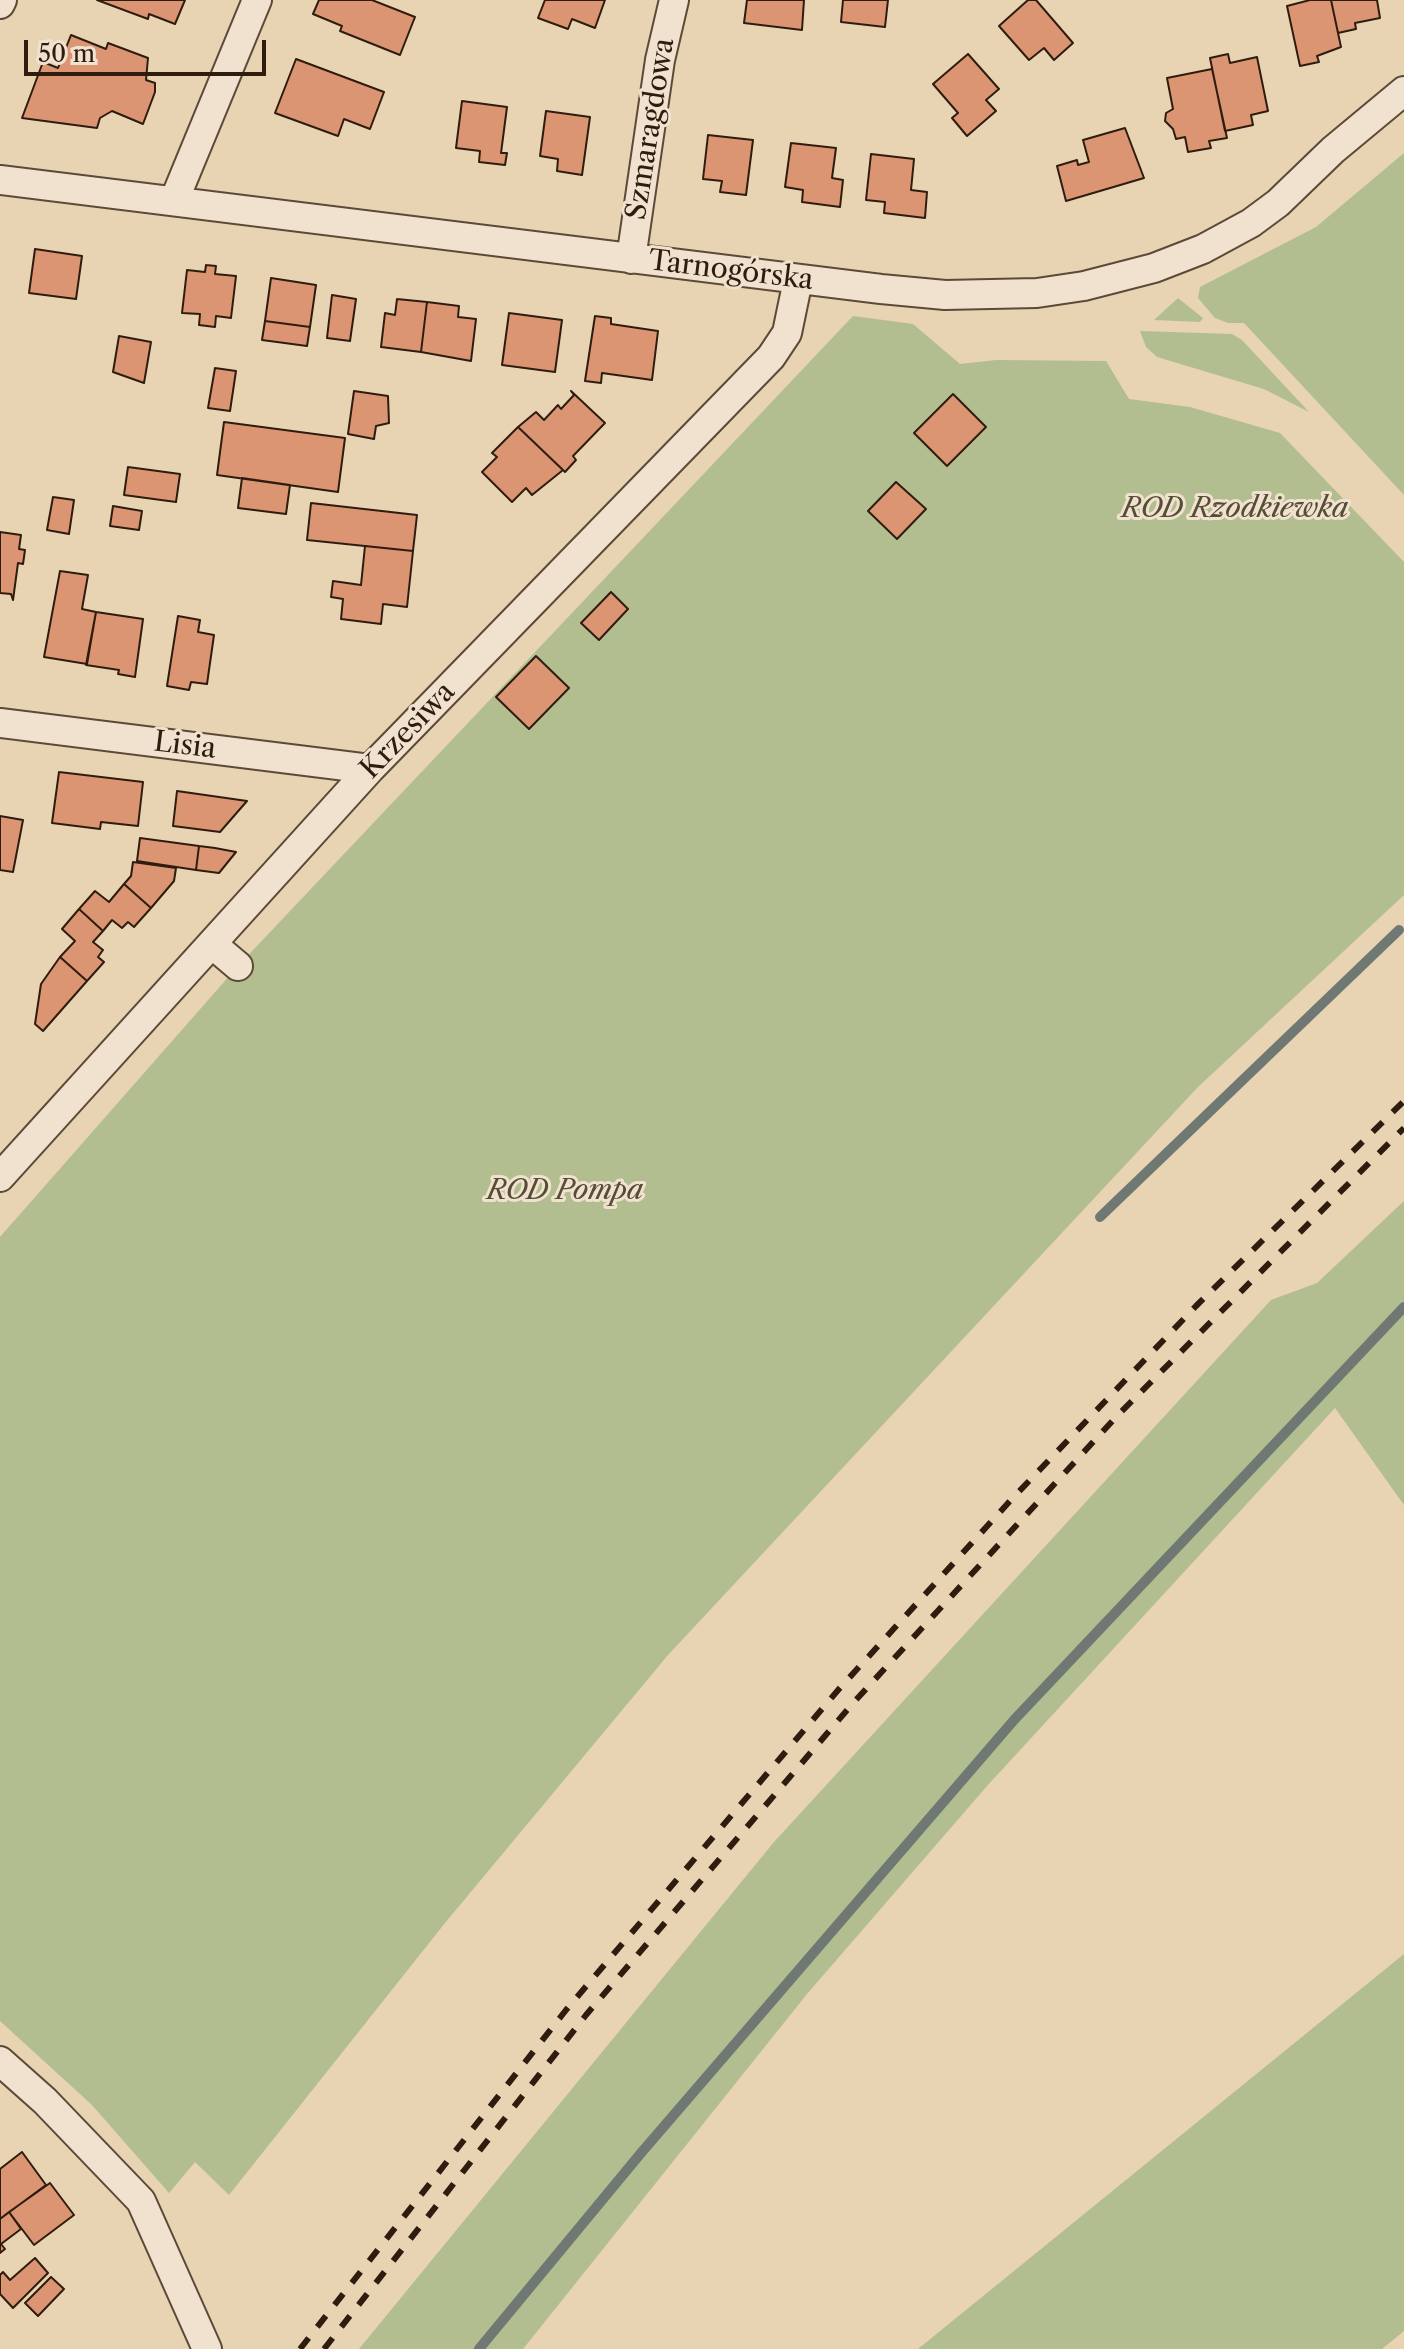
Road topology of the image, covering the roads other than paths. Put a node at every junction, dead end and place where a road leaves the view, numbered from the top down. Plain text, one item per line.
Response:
1 (257, 0) edge
2 (674, 0) edge
3 (1404, 91) edge
4 (0, 180) edge
5 (174, 201) junction
6 (631, 259) junction
7 (798, 280) junction
8 (0, 723) edge
9 (370, 769) junction
10 (212, 944) junction
11 (238, 966) dead end
12 (0, 1177) edge
13 (0, 2061) edge
14 (207, 2349) edge

1 - 5 street
2 - 6 street, Szmaragdowa
3 - 7 street, Tarnogórska
4 - 5 street, Tarnogórska
5 - 6 street, Tarnogórska
6 - 7 street, Tarnogórska
7 - 9 street, Krzesiwa
8 - 9 street, Lisia
9 - 10 street, Krzesiwa
10 - 11 street
10 - 12 street, Krzesiwa
13 - 14 street

